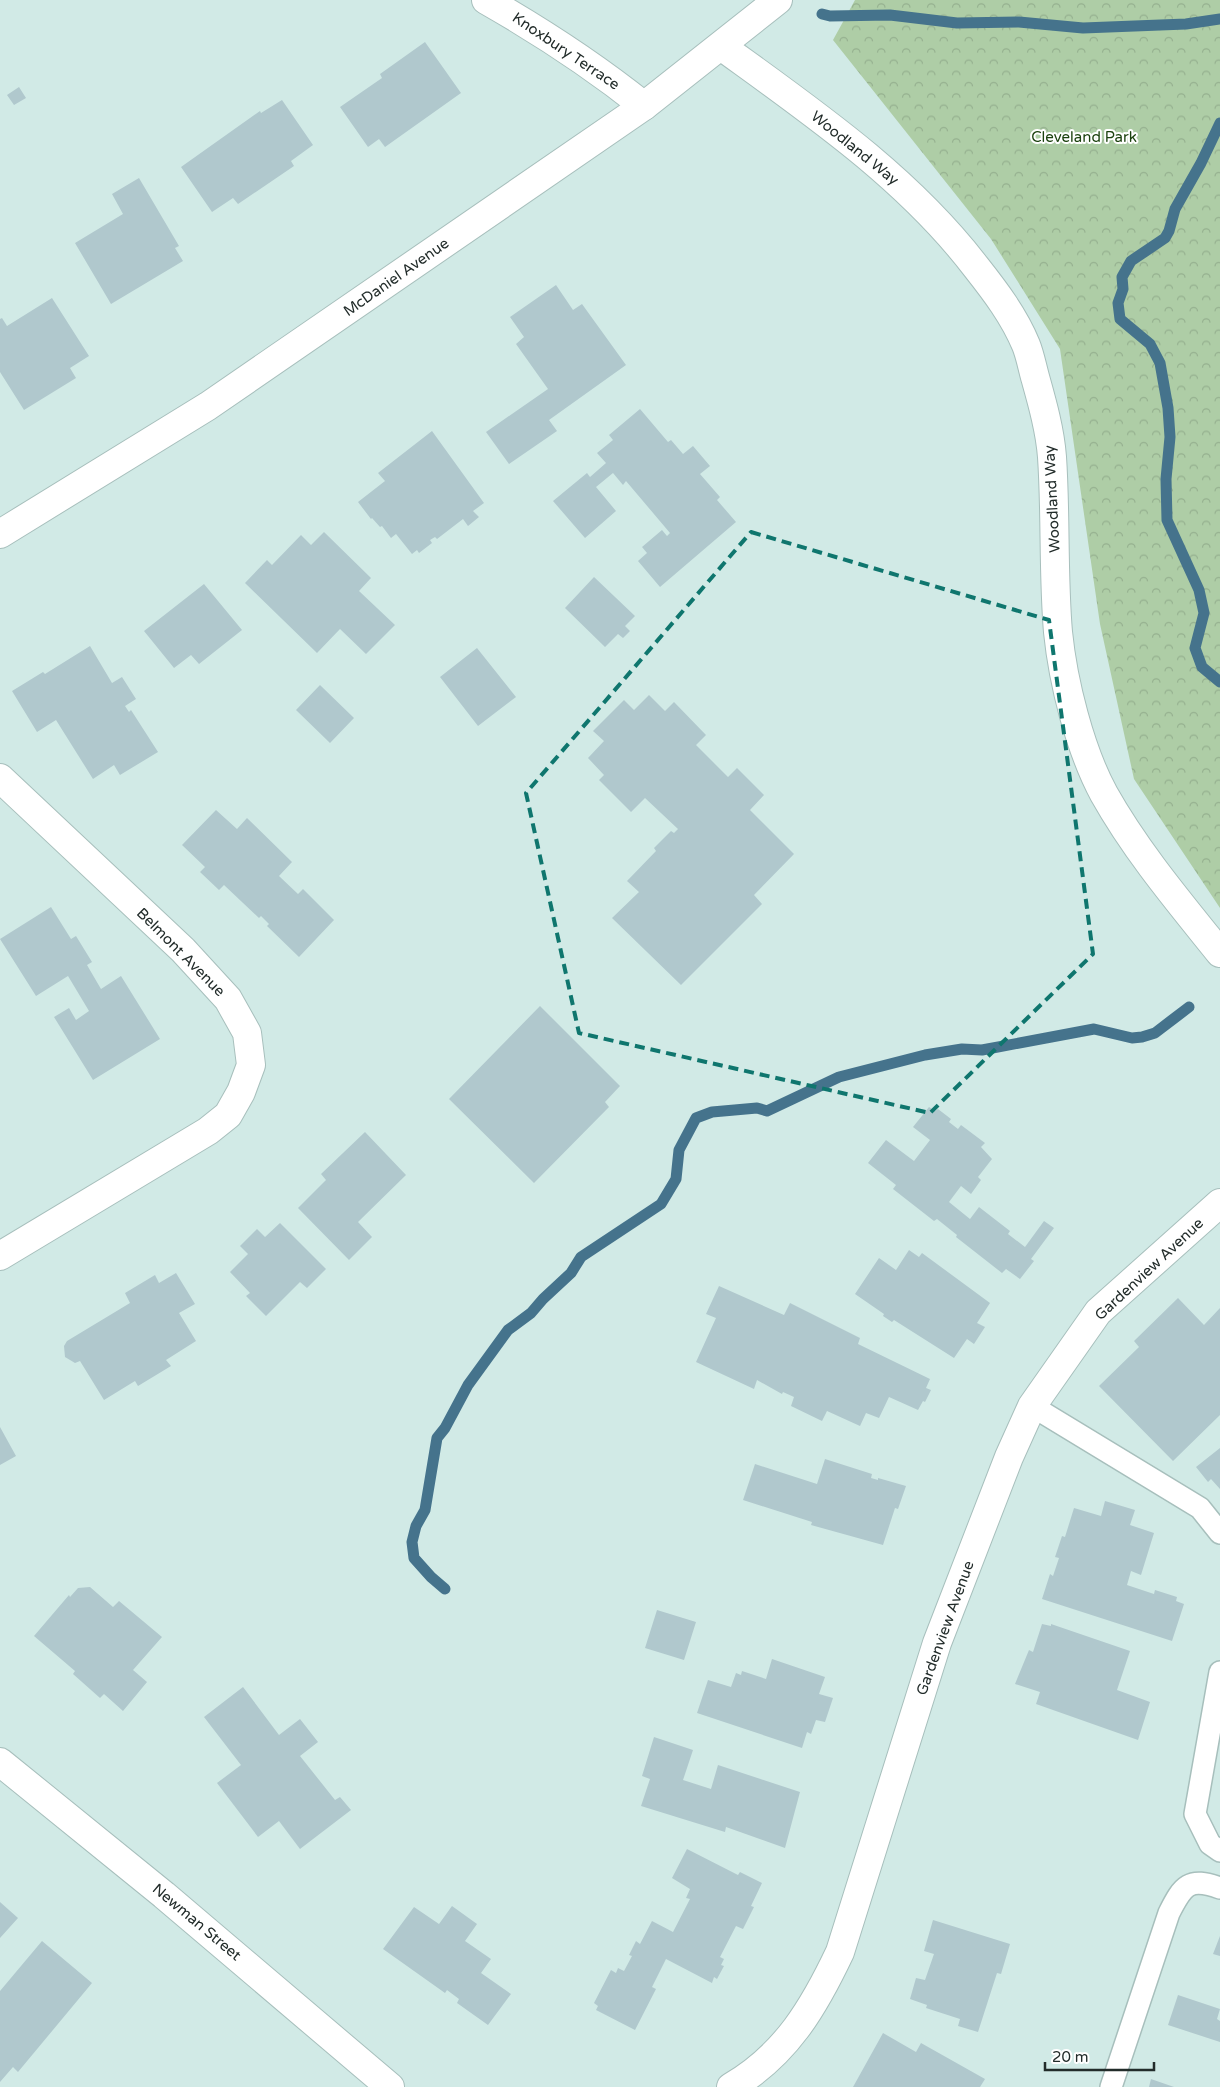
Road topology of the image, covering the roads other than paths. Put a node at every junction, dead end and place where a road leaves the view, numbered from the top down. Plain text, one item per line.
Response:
1 (486, 0) edge
2 (778, 0) edge
3 (721, 46) junction
4 (644, 106) junction
5 (0, 534) edge
6 (0, 778) edge
7 (1220, 953) edge
8 (1220, 1203) edge
9 (0, 1256) edge
10 (1032, 1406) junction
11 (1220, 1533) edge
12 (1220, 1672) edge
13 (0, 1762) edge
14 (1220, 1851) edge
15 (1220, 1888) edge
16 (390, 2087) edge
17 (731, 2087) edge
18 (1111, 2087) edge

1 - 4 street, Knoxbury Terrace
2 - 3 street, McDaniel Avenue
3 - 4 street, McDaniel Avenue
3 - 7 street, Woodland Way
4 - 5 street, McDaniel Avenue
6 - 9 street, Belmont Avenue
8 - 10 street, Gardenview Avenue
10 - 11 lane
10 - 17 street, Gardenview Avenue
12 - 14 lane
13 - 16 street, Newman Street
15 - 18 lane

